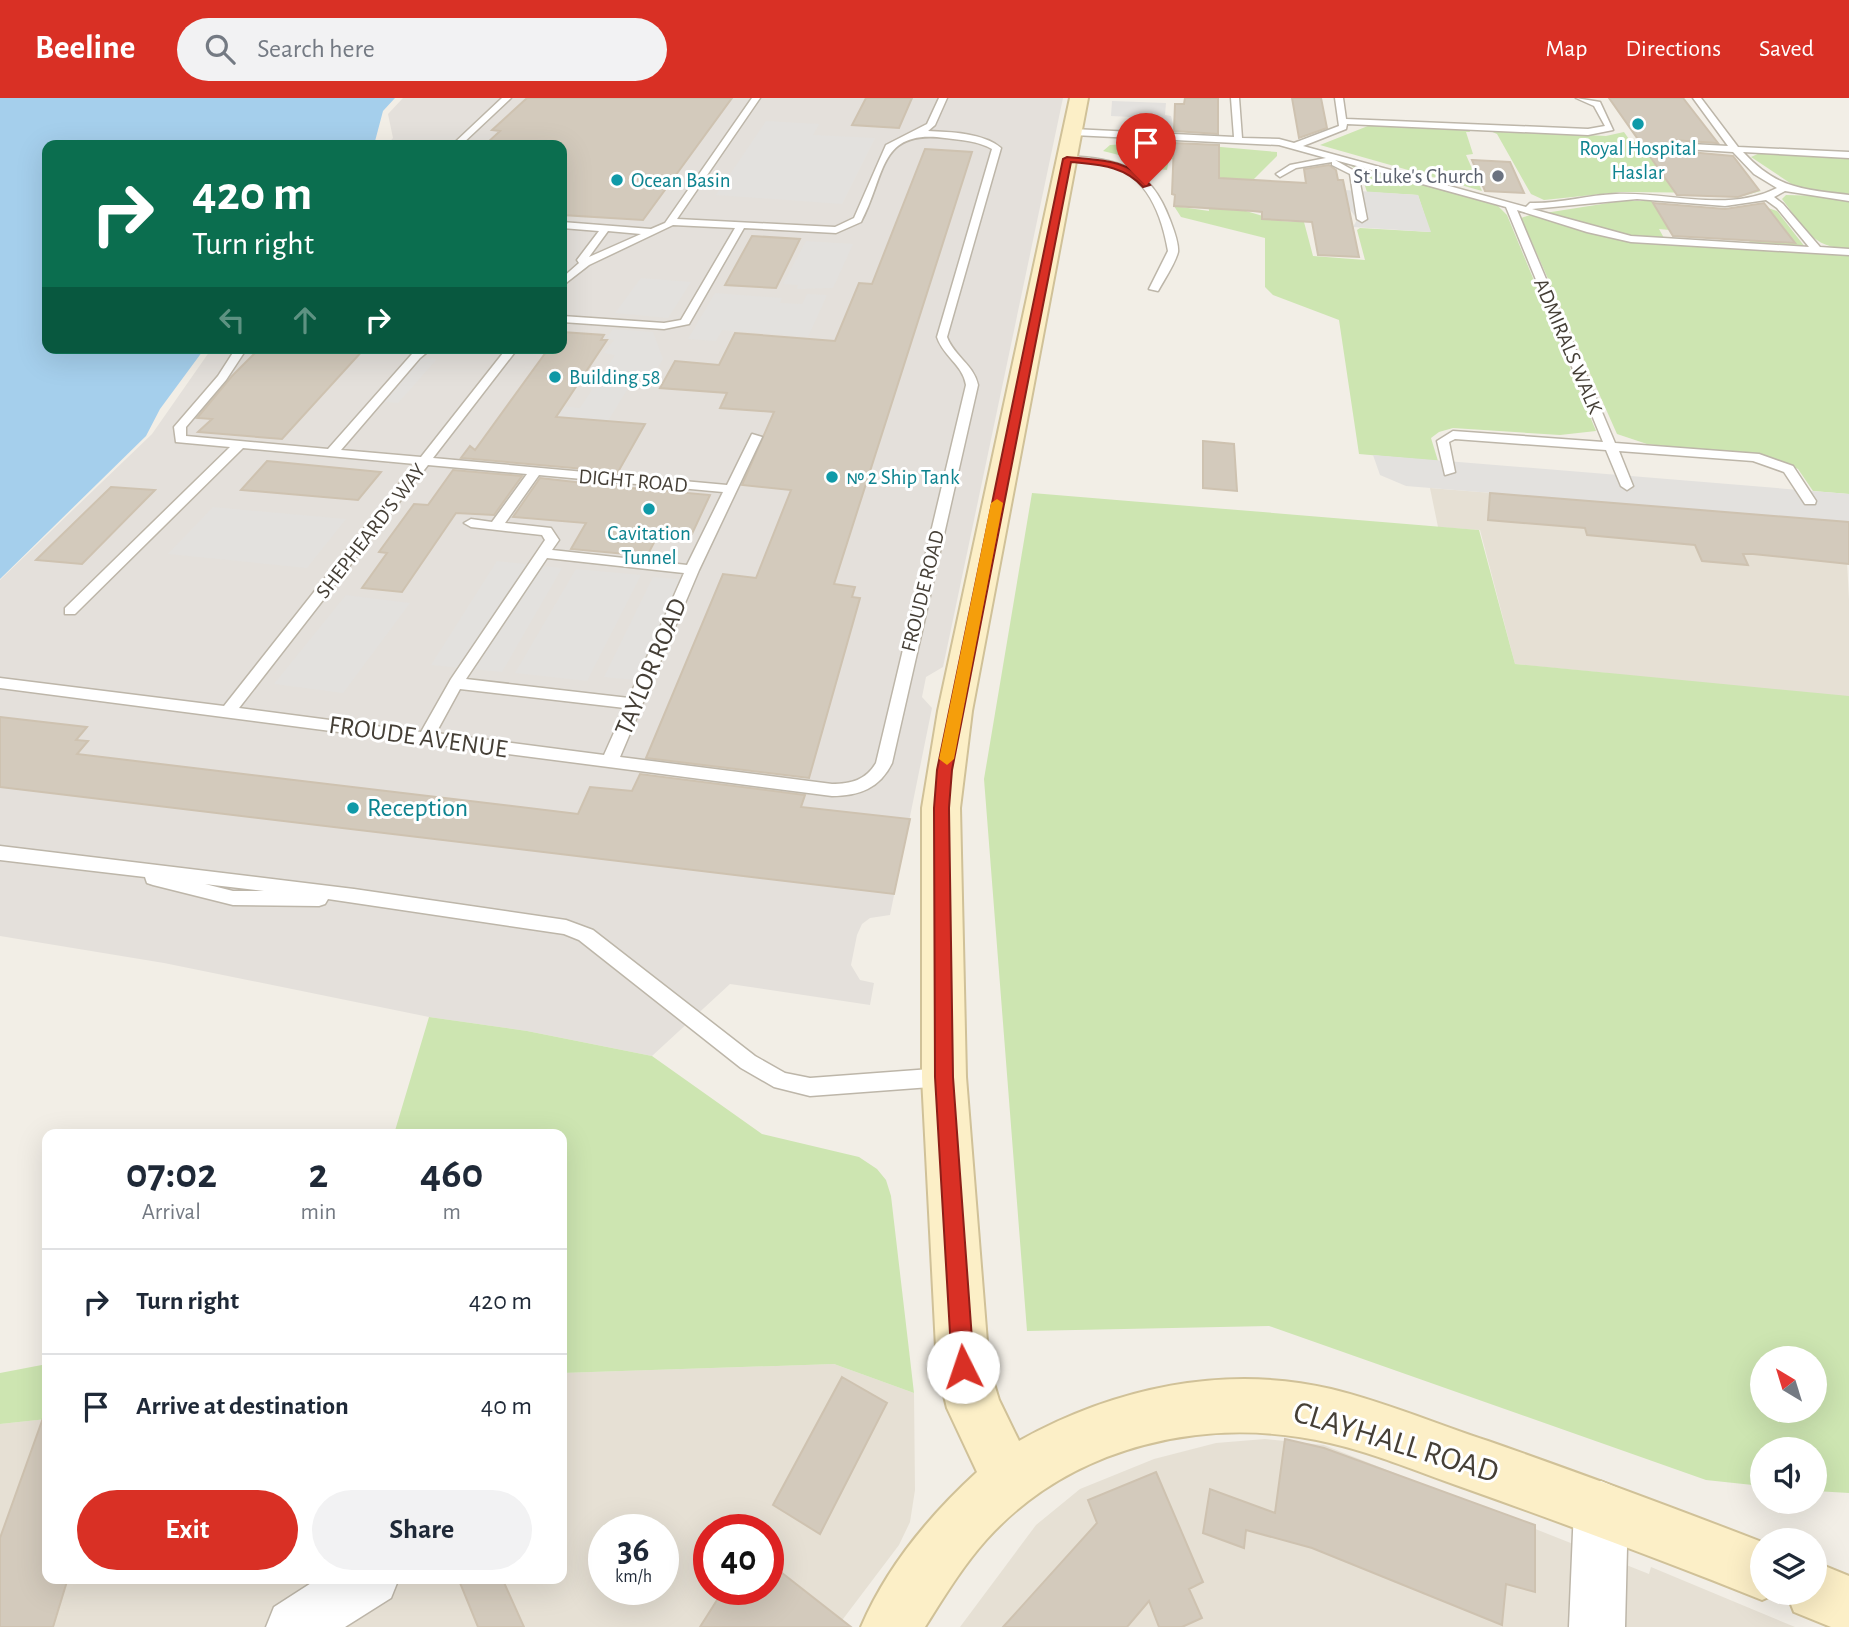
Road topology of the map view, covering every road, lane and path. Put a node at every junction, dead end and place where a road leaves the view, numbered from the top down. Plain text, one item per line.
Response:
1 (507, 98) edge
2 (755, 98) edge
3 (943, 98) edge
4 (1079, 98) edge
5 (1234, 98) edge
6 (1339, 98) edge
7 (1580, 98) edge
8 (1697, 98) edge
9 (1345, 121) junction
10 (920, 132) junction
11 (1073, 132) junction
12 (1161, 136) junction
13 (1238, 139) junction
14 (461, 140) edge
15 (1297, 145) junction
16 (1672, 146) dead end
17 (1152, 150) dead end
18 (1735, 150) junction
19 (1849, 155) edge
20 (1067, 159) junction
21 (1332, 159) junction
22 (1280, 174) dead end
23 (1785, 188) junction
24 (1769, 198) junction
25 (1849, 198) edge
26 (1510, 205) junction
27 (1362, 219) dead end
28 (670, 222) junction
29 (567, 225) edge
30 (740, 227) junction
31 (606, 228) junction
32 (655, 232) junction
33 (1818, 251) junction
34 (1849, 252) edge
35 (581, 266) junction
36 (567, 267) edge
37 (567, 279) edge
38 (1154, 289) dead end
39 (567, 319) edge
40 (237, 354) edge
41 (419, 354) edge
42 (508, 354) edge
43 (756, 437) dead end
44 (239, 445) junction
45 (1610, 446) junction
46 (333, 451) junction
47 (428, 459) junction
48 (535, 472) junction
49 (1449, 472) dead end
50 (1627, 486) dead end
51 (731, 489) junction
52 (1810, 501) dead end
53 (471, 523) dead end
54 (496, 526) junction
55 (542, 553) junction
56 (692, 570) junction
57 (70, 611) dead end
58 (0, 683) edge
59 (456, 683) junction
60 (635, 704) junction
61 (228, 712) junction
62 (426, 737) junction
63 (609, 763) junction
64 (0, 853) edge
65 (944, 1077) junction
66 (1010, 1482) junction
67 (1601, 1508) junction
68 (1750, 1566) edge
69 (362, 1584) edge
70 (1827, 1596) edge
71 (1849, 1605) edge
72 (294, 1627) edge
73 (891, 1627) edge
74 (1597, 1627) edge

1 - 14 lane
2 - 28 lane
3 - 10 lane
4 - 11 street
5 - 13 lane
6 - 9 lane
7 - 9 lane
8 - 18 lane
9 - 15 lane
10 - 30 lane
10 - 63 lane, FROUDE ROAD
11 - 12 lane
11 - 20 street
12 - 13 lane
12 - 17 lane
13 - 15 lane
15 - 21 lane
16 - 18 lane
18 - 19 lane
18 - 23 lane
20 - 38 lane
20 - 65 street
21 - 22 lane
21 - 26 lane
21 - 27 lane
23 - 24 lane
23 - 25 lane
24 - 26 lane
24 - 33 lane
26 - 33 lane
26 - 45 lane, ADMIRALS WALK
28 - 30 lane
28 - 32 lane
29 - 31 lane
30 - 39 lane
31 - 32 lane
31 - 35 lane
32 - 35 lane
33 - 34 lane
35 - 36 lane
35 - 37 lane
40 - 44 lane, DIGHT ROAD
41 - 46 lane
42 - 47 lane, SHEPHEARD'S WAY
43 - 51 lane, TAYLOR ROAD
44 - 46 lane, DIGHT ROAD
44 - 57 lane
45 - 49 lane
45 - 50 lane, ADMIRALS WALK
45 - 52 lane
46 - 47 lane, DIGHT ROAD
47 - 48 lane, DIGHT ROAD
47 - 61 lane, SHEPHEARD'S WAY
48 - 51 lane, DIGHT ROAD
48 - 54 lane
51 - 56 lane, TAYLOR ROAD
53 - 54 lane
54 - 55 lane
55 - 56 lane, TAYLOR ROAD
55 - 59 lane
56 - 60 lane, TAYLOR ROAD
58 - 61 lane, FROUDE AVENUE
59 - 60 lane
59 - 62 lane
60 - 63 lane, TAYLOR ROAD
61 - 62 lane, FROUDE AVENUE
62 - 63 lane, FROUDE AVENUE
64 - 65 lane
65 - 66 street
66 - 67 street, CLAYHALL ROAD
66 - 73 street, CLAYHALL ROAD
67 - 68 street, CLAYHALL ROAD
67 - 74 street
69 - 72 street
70 - 71 street

